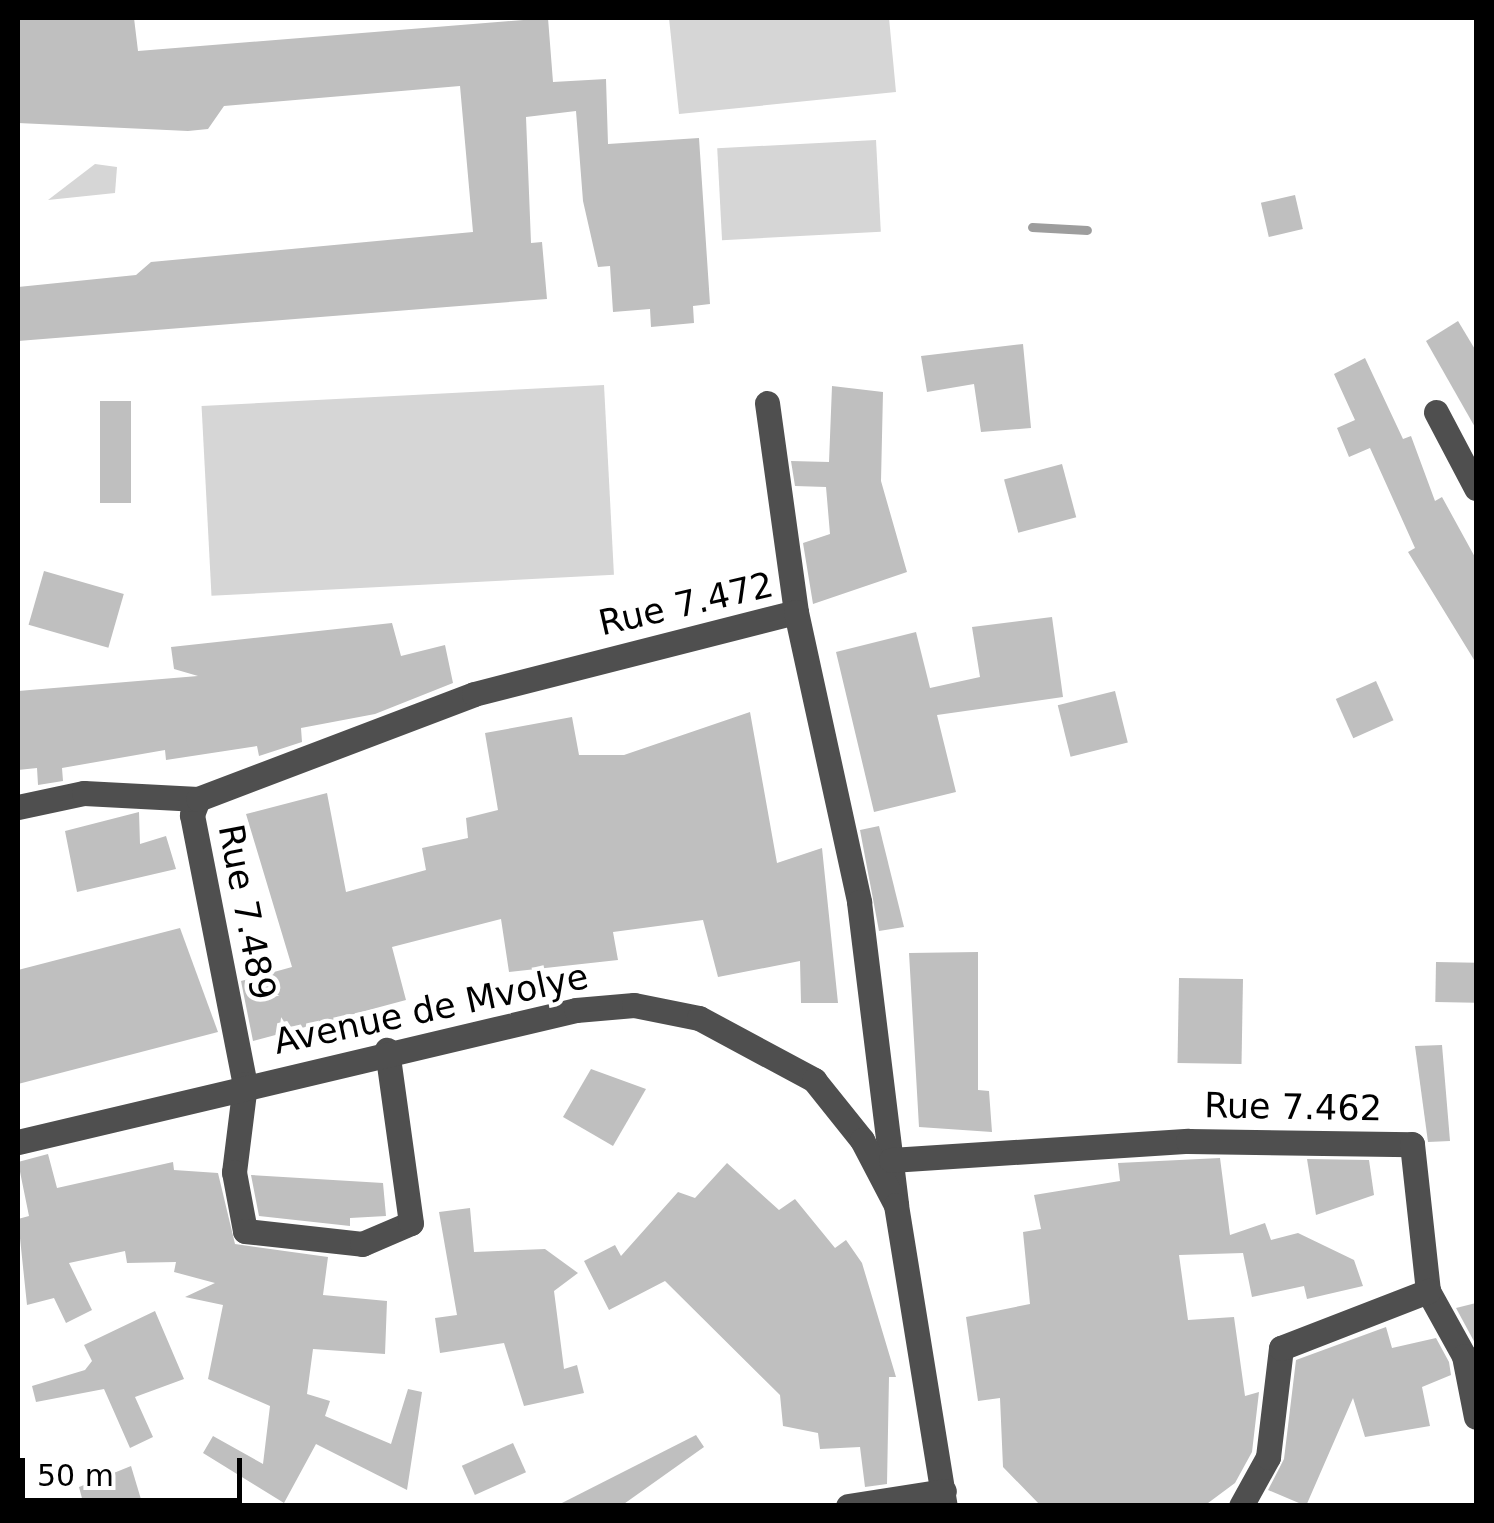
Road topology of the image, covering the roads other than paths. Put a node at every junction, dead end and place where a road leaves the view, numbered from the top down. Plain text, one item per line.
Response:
1 (767, 403) dead end
2 (1436, 412) dead end
3 (1476, 488) edge
4 (796, 612) junction
5 (198, 799) junction
6 (18, 807) edge
7 (387, 1050) junction
8 (245, 1084) junction
9 (18, 1142) edge
10 (890, 1160) junction
11 (896, 1205) junction
12 (1428, 1292) junction
13 (1476, 1417) edge
14 (944, 1498) edge
15 (848, 1506) edge
16 (1241, 1506) edge

1 - 4 street
2 - 3 street
4 - 5 street, Rue 7.472
4 - 10 street, Rue 7.472
5 - 6 street, Rue 7.472
5 - 8 street, Rue 7.489
7 - 8 street, Avenue de Mvolye
7 - 8 street, Rue 7.489
7 - 11 street, Avenue de Mvolye
8 - 9 street, Avenue de Mvolye
10 - 11 street, Rue 7.472
10 - 12 street, Rue 7.462
11 - 14 street, Avenue de Mvolye
12 - 13 street, Rue 7.462
12 - 16 street
14 - 15 street

